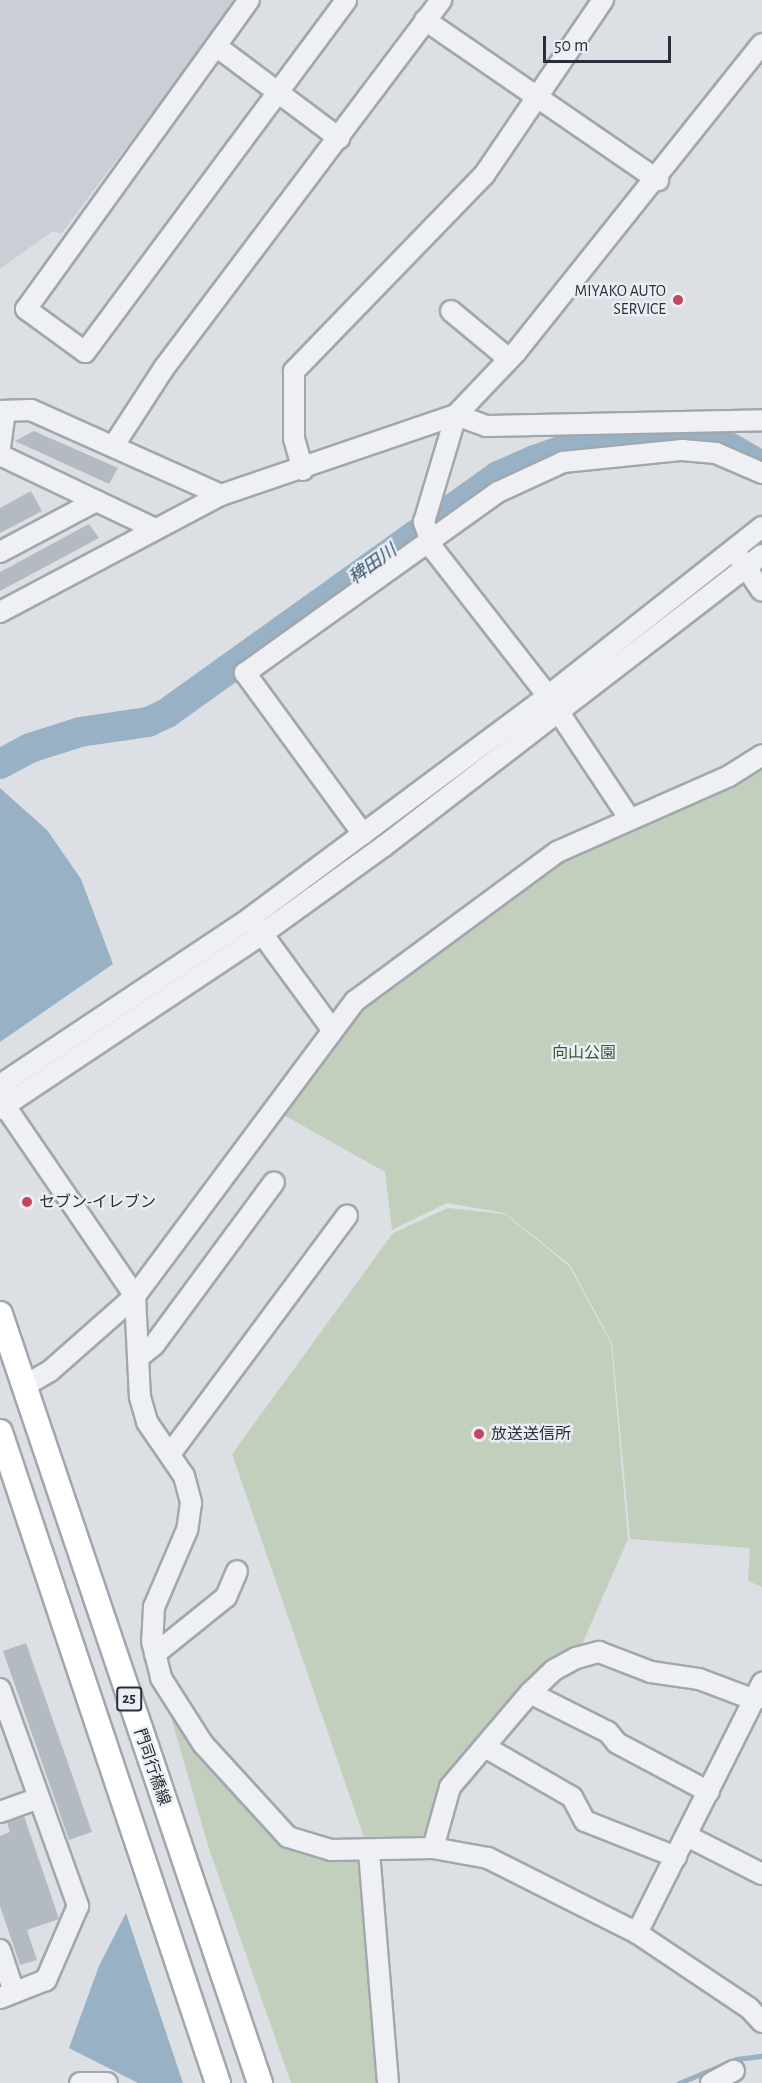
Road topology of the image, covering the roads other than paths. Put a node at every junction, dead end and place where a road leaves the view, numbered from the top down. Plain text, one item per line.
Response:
1 (249, 0) edge
2 (346, 0) edge
3 (441, 0) edge
4 (603, 0) edge
5 (425, 20) junction
6 (762, 44) edge
7 (216, 46) junction
8 (278, 90) junction
9 (539, 98) junction
10 (339, 138) junction
11 (658, 180) junction
12 (452, 311) dead end
13 (509, 359) junction
14 (2, 411) edge
15 (456, 415) junction
16 (762, 420) edge
17 (114, 445) junction
18 (0, 447) edge
19 (0, 455) edge
20 (303, 470) junction
21 (762, 473) edge
22 (221, 495) junction
23 (96, 501) junction
24 (762, 527) edge
25 (155, 529) junction
26 (431, 542) junction
27 (733, 548) junction
28 (0, 552) edge
29 (762, 555) edge
30 (745, 567) junction
31 (762, 591) edge
32 (0, 612) edge
33 (553, 704) junction
34 (762, 755) edge
35 (629, 818) junction
36 (363, 834) junction
37 (250, 918) junction
38 (262, 934) junction
39 (331, 1028) junction
40 (0, 1085) edge
41 (2, 1102) edge
42 (274, 1182) dead end
43 (347, 1216) dead end
44 (135, 1296) junction
45 (0, 1314) edge
46 (138, 1358) junction
47 (24, 1386) junction
48 (0, 1432) edge
49 (170, 1454) junction
50 (237, 1571) dead end
51 (155, 1654) junction
52 (0, 1689) edge
53 (530, 1693) junction
54 (758, 1699) edge
55 (485, 1747) junction
56 (709, 1792) junction
57 (39, 1798) junction
58 (0, 1812) edge
59 (687, 1836) junction
60 (433, 1848) junction
61 (369, 1852) junction
62 (676, 1857) junction
63 (762, 1874) edge
64 (636, 1933) junction
65 (0, 1950) edge
66 (7, 1995) edge
67 (762, 2022) edge
68 (734, 2071) dead end
69 (80, 2083) edge
70 (107, 2083) edge
71 (218, 2083) edge
72 (260, 2083) edge
73 (388, 2083) edge
74 (711, 2083) edge

1 - 7 street
2 - 8 street
3 - 5 street
4 - 9 street
5 - 9 street
5 - 10 street
6 - 11 street
7 - 8 street
7 - 8 street
8 - 10 street
9 - 11 street
9 - 20 street
10 - 17 street
11 - 13 street
12 - 13 street
13 - 15 street
14 - 17 street
14 - 18 street
15 - 16 street
15 - 20 street
15 - 26 street
17 - 22 street
19 - 23 street
20 - 22 street
21 - 26 street
22 - 25 street
23 - 25 street
23 - 28 street
24 - 27 street
25 - 32 street
26 - 33 street
26 - 36 street
27 - 30 street
27 - 33 street
29 - 30 street
30 - 31 street
30 - 33 street
33 - 35 street
33 - 36 street
33 - 38 street
34 - 35 street
35 - 39 street
36 - 37 street
37 - 38 street
37 - 40 street
38 - 39 street
38 - 41 street
39 - 44 street
41 - 44 street
42 - 46 street
43 - 49 street
44 - 46 street
44 - 47 street
45 - 47 main road, 門司行橋線 / 25
46 - 49 street
47 - 72 main road, 門司行橋線 / 25
48 - 71 main road, 25
49 - 51 street
50 - 51 street
51 - 61 street
52 - 57 street
53 - 54 street
53 - 55 street
53 - 56 street
54 - 56 street
55 - 60 street
55 - 62 street
56 - 59 street
57 - 58 street
57 - 66 street
59 - 62 street
59 - 63 street
60 - 61 street
60 - 64 street
61 - 73 street
62 - 64 street
64 - 67 street
65 - 66 street
68 - 74 street
69 - 70 street

